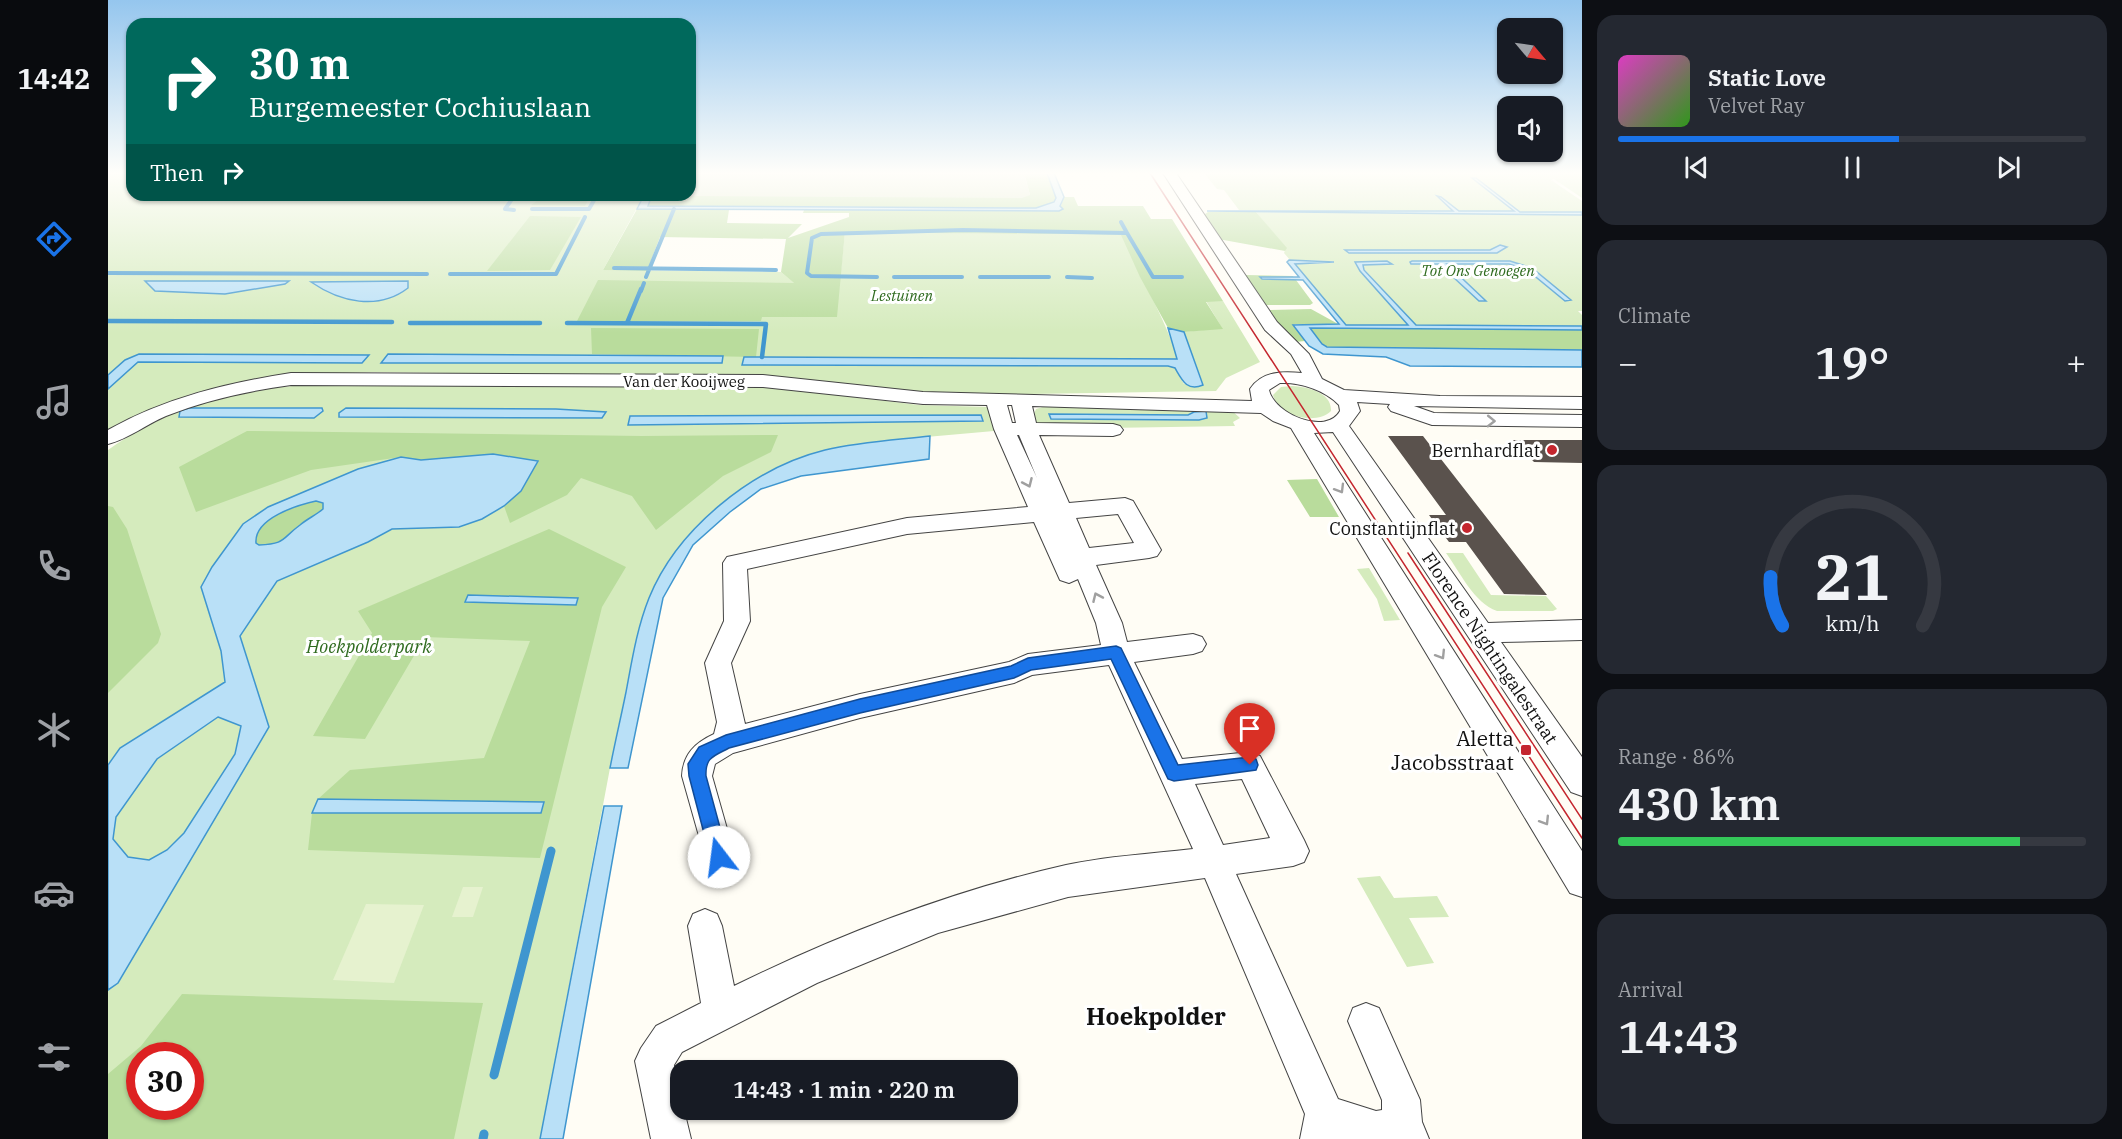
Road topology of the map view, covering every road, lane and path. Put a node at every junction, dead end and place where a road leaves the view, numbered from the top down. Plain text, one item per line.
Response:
1 (1204, 226) edge
2 (1303, 373) junction
3 (228, 390) junction
4 (996, 401) junction
5 (1021, 401) junction
6 (1262, 402) junction
7 (1394, 402) junction
8 (1582, 403) edge
9 (1342, 409) junction
10 (1582, 421) edge
11 (1298, 424) junction
12 (1004, 429) junction
13 (1027, 430) junction
14 (1113, 430) dead end
15 (108, 438) edge
16 (108, 446) edge
17 (1051, 512) junction
18 (1071, 559) junction
19 (1582, 630) edge
20 (1480, 633) junction
21 (1193, 644) dead end
22 (1116, 652) junction
23 (726, 742) junction
24 (1174, 773) junction
25 (1582, 782) edge
26 (719, 857) dead end
27 (1214, 861) junction
28 (1582, 880) edge
29 (705, 926) dead end
30 (721, 1012) junction
31 (1366, 1021) dead end
32 (1322, 1126) edge
33 (1406, 1133) edge
34 (671, 1139) edge

1 - 2 street
2 - 6 street
2 - 9 street
3 - 4 street, Van der Kooijweg
3 - 15 street, Van der Kooijweg
3 - 16 street, Van der Kooijweg
4 - 5 street, Van der Kooijweg
4 - 12 street
5 - 6 street, Van der Kooijweg
5 - 13 street
6 - 11 street
7 - 8 street
7 - 9 street
7 -> 10 street
9 - 11 street
9 - 20 street, Florence Nightingalestraat
11 -> 28 street
12 - 13 street
12 -> 17 street
13 - 14 street
13 - 17 street
17 - 18 street
17 - 18 street
17 - 23 street
18 - 22 street
19 - 20 street
20 - 25 street, Florence Nightingalestraat
21 - 22 street
22 - 23 street
22 - 24 street
23 - 26 street
24 - 27 street
24 - 27 street
27 - 30 street
27 - 32 street
29 - 30 street
30 - 34 street
31 - 33 street
32 - 33 street

